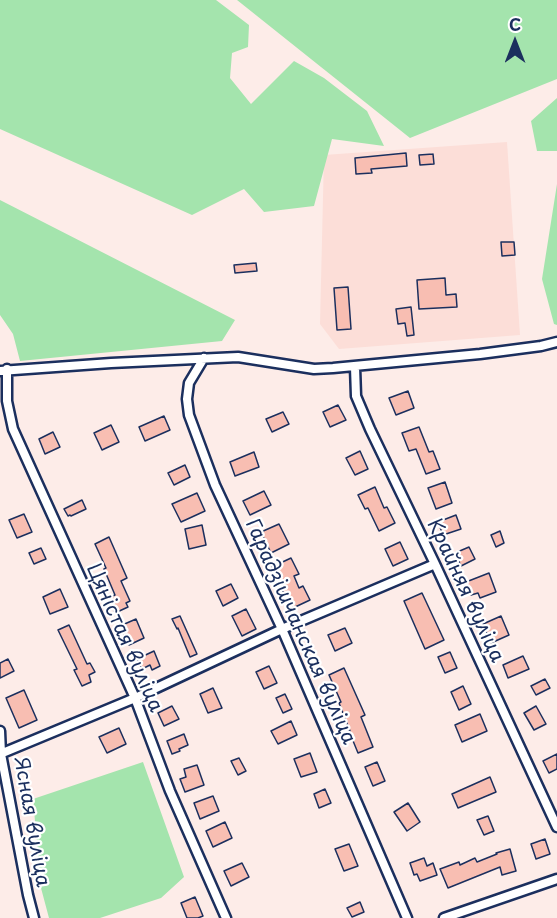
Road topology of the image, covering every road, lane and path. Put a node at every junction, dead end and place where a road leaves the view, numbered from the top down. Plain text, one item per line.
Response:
1 (557, 342) edge
2 (204, 357) junction
3 (355, 367) junction
4 (3, 370) edge
5 (435, 564) junction
6 (282, 629) junction
7 (135, 698) junction
8 (0, 731) edge
9 (1, 754) edge
10 (557, 827) edge
11 (557, 879) edge
12 (34, 918) edge
13 (226, 918) edge
14 (407, 918) edge
15 (444, 918) edge

1 - 3 street
2 - 3 street
2 - 4 street
2 - 6 street, Гарадзішчанская вуліца
3 - 5 street, Крайняя вуліца
4 - 7 street, Цяністая вуліца
5 - 6 street
5 - 10 street, Крайняя вуліца
6 - 7 street
6 - 14 street, Гарадзішчанская вуліца
7 - 9 street
7 - 13 street, Цяністая вуліца
8 - 9 street, Ясная вуліца
9 - 12 street, Ясная вуліца
11 - 15 street

